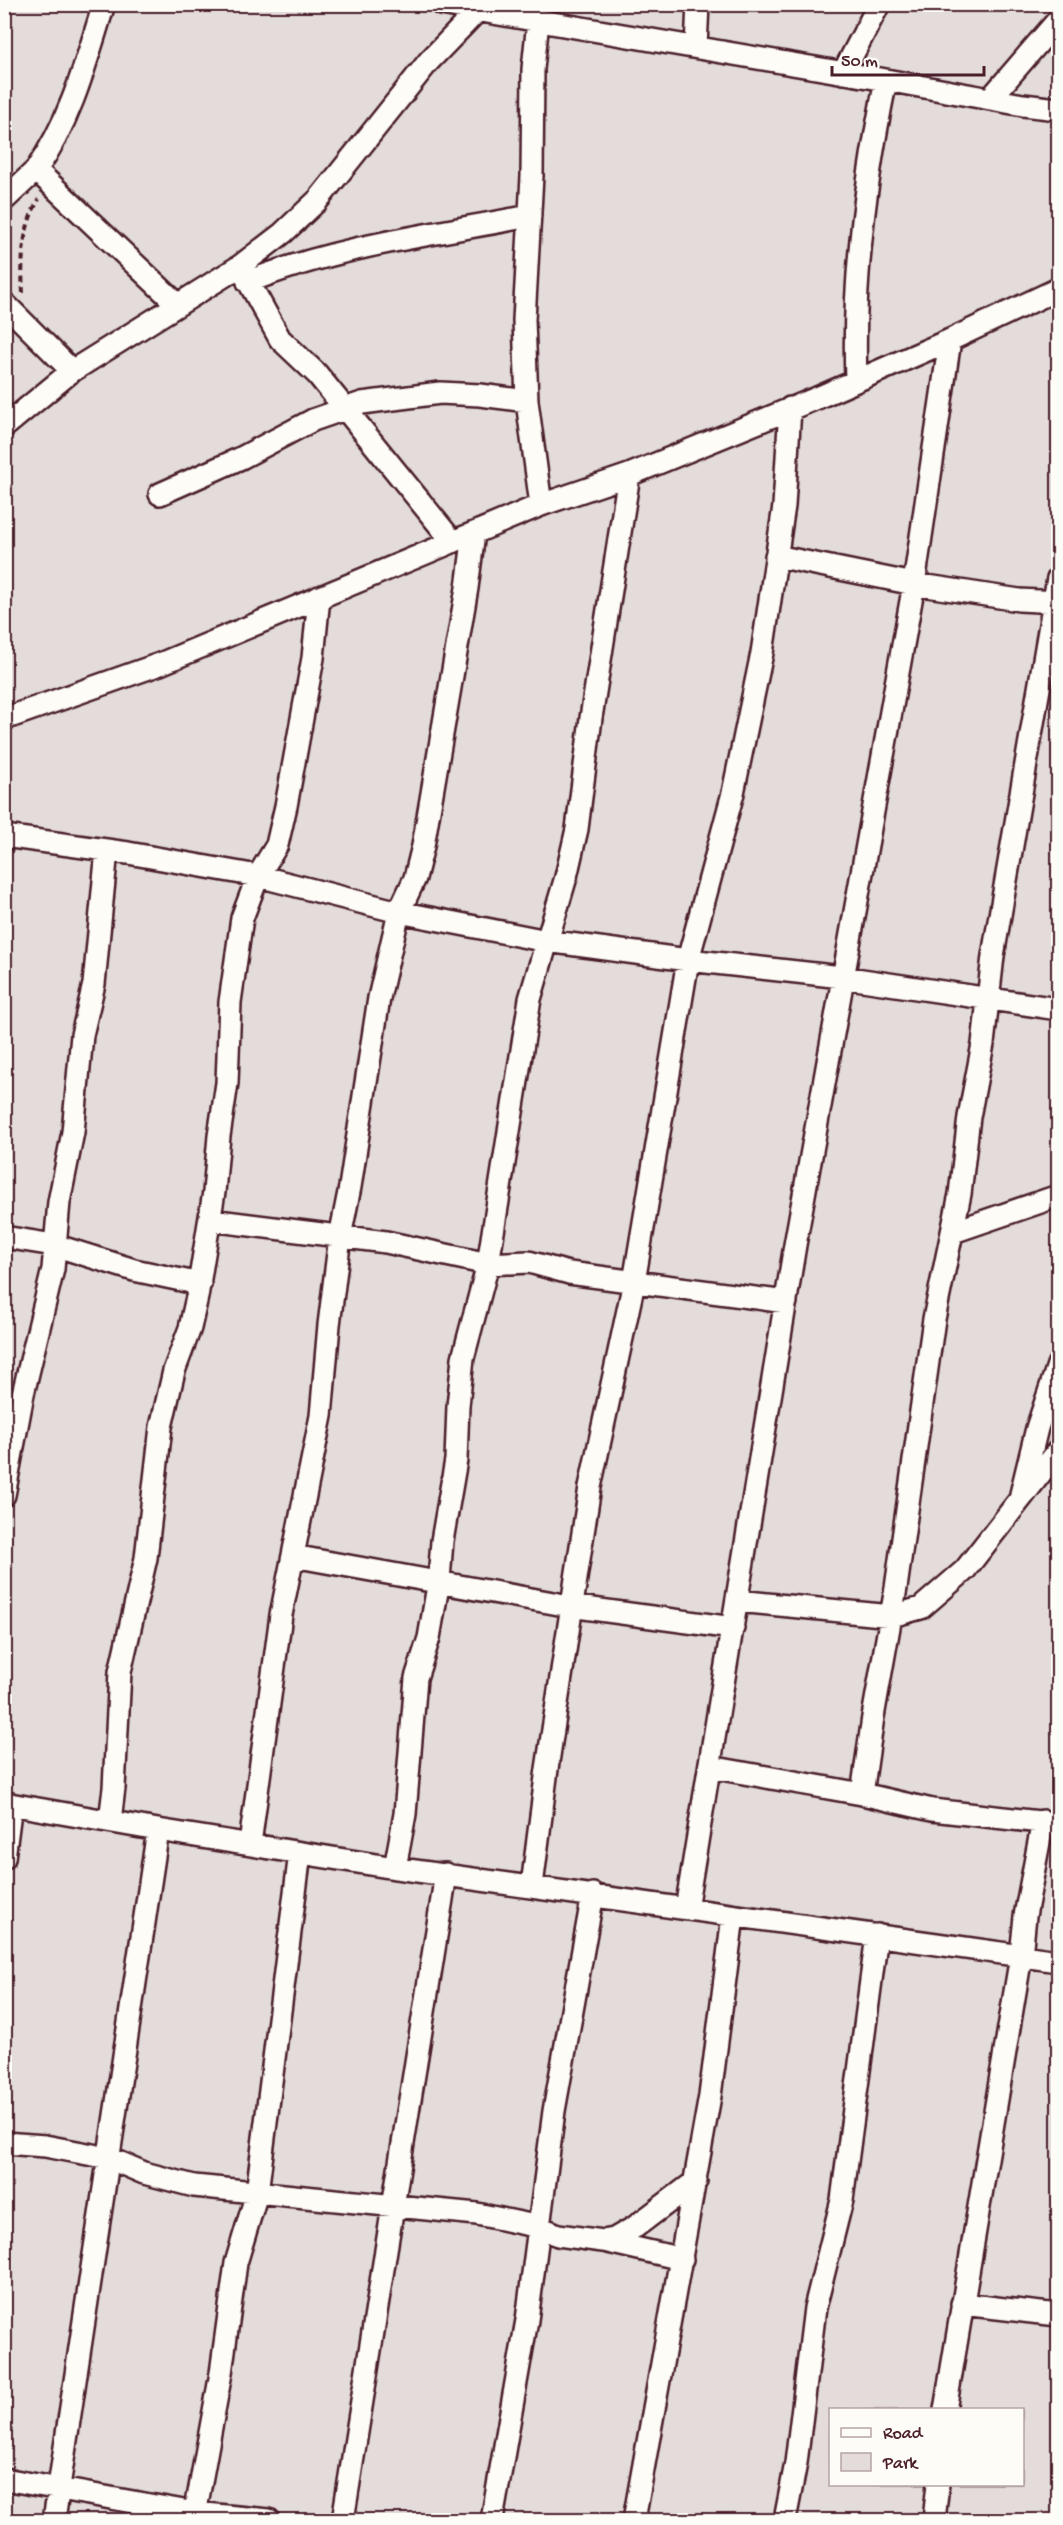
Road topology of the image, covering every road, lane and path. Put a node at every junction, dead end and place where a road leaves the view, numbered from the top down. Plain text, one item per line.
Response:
1 (104, 4) edge
2 (441, 4) edge
3 (698, 4) edge
4 (879, 4) edge
5 (482, 8) edge
6 (538, 21) junction
7 (1059, 21) edge
8 (696, 47) junction
9 (843, 73) junction
10 (886, 80) junction
11 (990, 99) junction
12 (1059, 109) edge
13 (42, 177) junction
14 (4, 200) edge
15 (530, 216) junction
16 (244, 274) junction
17 (1059, 289) edge
18 (4, 303) edge
19 (177, 304) junction
20 (20, 318) junction
21 (950, 340) junction
22 (72, 371) junction
23 (856, 380) junction
24 (527, 401) junction
25 (790, 408) junction
26 (345, 409) junction
27 (4, 427) edge
28 (629, 475) junction
29 (160, 494) dead end
30 (541, 505) junction
31 (474, 533) junction
32 (453, 542) junction
33 (776, 556) junction
34 (1059, 578) edge
35 (914, 585) junction
36 (319, 597) junction
37 (1056, 602) edge
38 (4, 719) edge
39 (4, 836) edge
40 (107, 850) junction
41 (258, 876) junction
42 (399, 912) junction
43 (547, 941) junction
44 (688, 960) junction
45 (842, 977) junction
46 (989, 998) junction
47 (1059, 1009) edge
48 (1059, 1196) edge
49 (210, 1220) junction
50 (953, 1232) junction
51 (4, 1237) edge
52 (339, 1238) junction
53 (54, 1245) junction
54 (488, 1264) junction
55 (634, 1282) junction
56 (200, 1284) junction
57 (786, 1302) junction
58 (1059, 1365) edge
59 (1059, 1451) edge
60 (4, 1495) edge
61 (1018, 1503) junction
62 (293, 1556) junction
63 (439, 1580) junction
64 (737, 1601) junction
65 (570, 1606) junction
66 (892, 1616) junction
67 (733, 1628) junction
68 (710, 1767) junction
69 (862, 1794) junction
70 (8, 1803) edge
71 (110, 1821) junction
72 (1051, 1822) edge
73 (158, 1830) junction
74 (250, 1844) junction
75 (300, 1853) junction
76 (4, 1858) edge
77 (395, 1868) junction
78 (446, 1874) junction
79 (532, 1886) junction
80 (593, 1894) junction
81 (686, 1909) junction
82 (733, 1916) junction
83 (877, 1935) junction
84 (1021, 1956) junction
85 (1059, 1962) edge
86 (4, 2143) edge
87 (109, 2158) junction
88 (696, 2181) junction
89 (257, 2193) junction
90 (392, 2206) junction
91 (540, 2227) junction
92 (603, 2241) junction
93 (682, 2259) junction
94 (962, 2304) junction
95 (1059, 2315) edge
96 (945, 2408) edge
97 (4, 2479) edge
98 (938, 2486) edge
99 (59, 2487) junction
100 (194, 2517) edge
101 (54, 2520) edge
102 (269, 2520) edge
103 (343, 2520) edge
104 (492, 2520) edge
105 (634, 2520) edge
106 (784, 2520) edge
107 (934, 2520) edge

1 - 13 street
2 - 5 street
3 - 8 street
4 - 9 street
5 - 6 street
5 - 16 street
6 - 8 street
6 - 15 street
7 - 11 street
8 - 9 street
9 - 10 street
10 - 11 street
10 - 23 street
11 - 12 street
13 - 14 street
13 - 19 street
13 - 20 path
15 - 16 street
15 - 24 street
16 - 19 street
16 - 26 street
17 - 21 street
18 - 20 street
19 - 22 street
20 - 22 street
21 - 23 street
21 - 35 street
22 - 27 street
23 - 25 street
24 - 26 street
24 - 30 street
25 - 28 street
25 - 33 street
26 - 29 street
26 - 32 street
28 - 30 street
28 - 43 street
30 - 31 street
31 - 32 street
31 - 42 street
32 - 36 street
33 - 35 street
33 - 44 street
34 - 37 street
35 - 37 street
35 - 45 street
36 - 38 street
36 - 41 street
37 - 46 street
39 - 40 street
40 - 41 street
40 - 53 street
41 - 42 street
41 - 49 street
42 - 43 street
42 - 52 street
43 - 44 street
43 - 54 street
44 - 45 street
44 - 55 street
45 - 46 street
45 - 57 street
46 - 47 street
46 - 50 street
48 - 50 street
49 - 52 street
49 - 56 street
50 - 66 street
51 - 53 street
52 - 54 street
52 - 62 street
53 - 56 street
53 - 60 street
54 - 55 street
54 - 63 street
55 - 57 street
55 - 65 street
56 - 71 street
57 - 64 street
58 - 61 street
59 - 61 street
61 - 66 street
62 - 63 street
62 - 74 street
63 - 65 street
63 - 77 street
64 - 66 street
64 - 67 street
65 - 67 street
65 - 79 street
66 - 69 street
67 - 68 street
68 - 69 street
68 - 81 street
69 - 72 street
70 - 71 street
70 - 76 street
71 - 73 street
72 - 84 street
73 - 74 street
73 - 87 street
74 - 75 street
75 - 77 street
75 - 89 street
77 - 78 street
78 - 79 street
78 - 90 street
79 - 80 street
80 - 81 street
80 - 91 street
81 - 82 street
82 - 83 street
82 - 88 street
83 - 84 street
83 - 106 street
84 - 85 street
84 - 94 street
86 - 87 street
87 - 89 street
87 - 99 street
88 - 92 street
88 - 93 street
89 - 90 street
89 - 100 street
90 - 91 street
90 - 103 street
91 - 92 street
91 - 104 street
92 - 93 street
93 - 105 street
94 - 95 street
94 - 96 street
97 - 99 street
98 - 107 street
99 - 100 street
99 - 101 street
100 - 102 street

